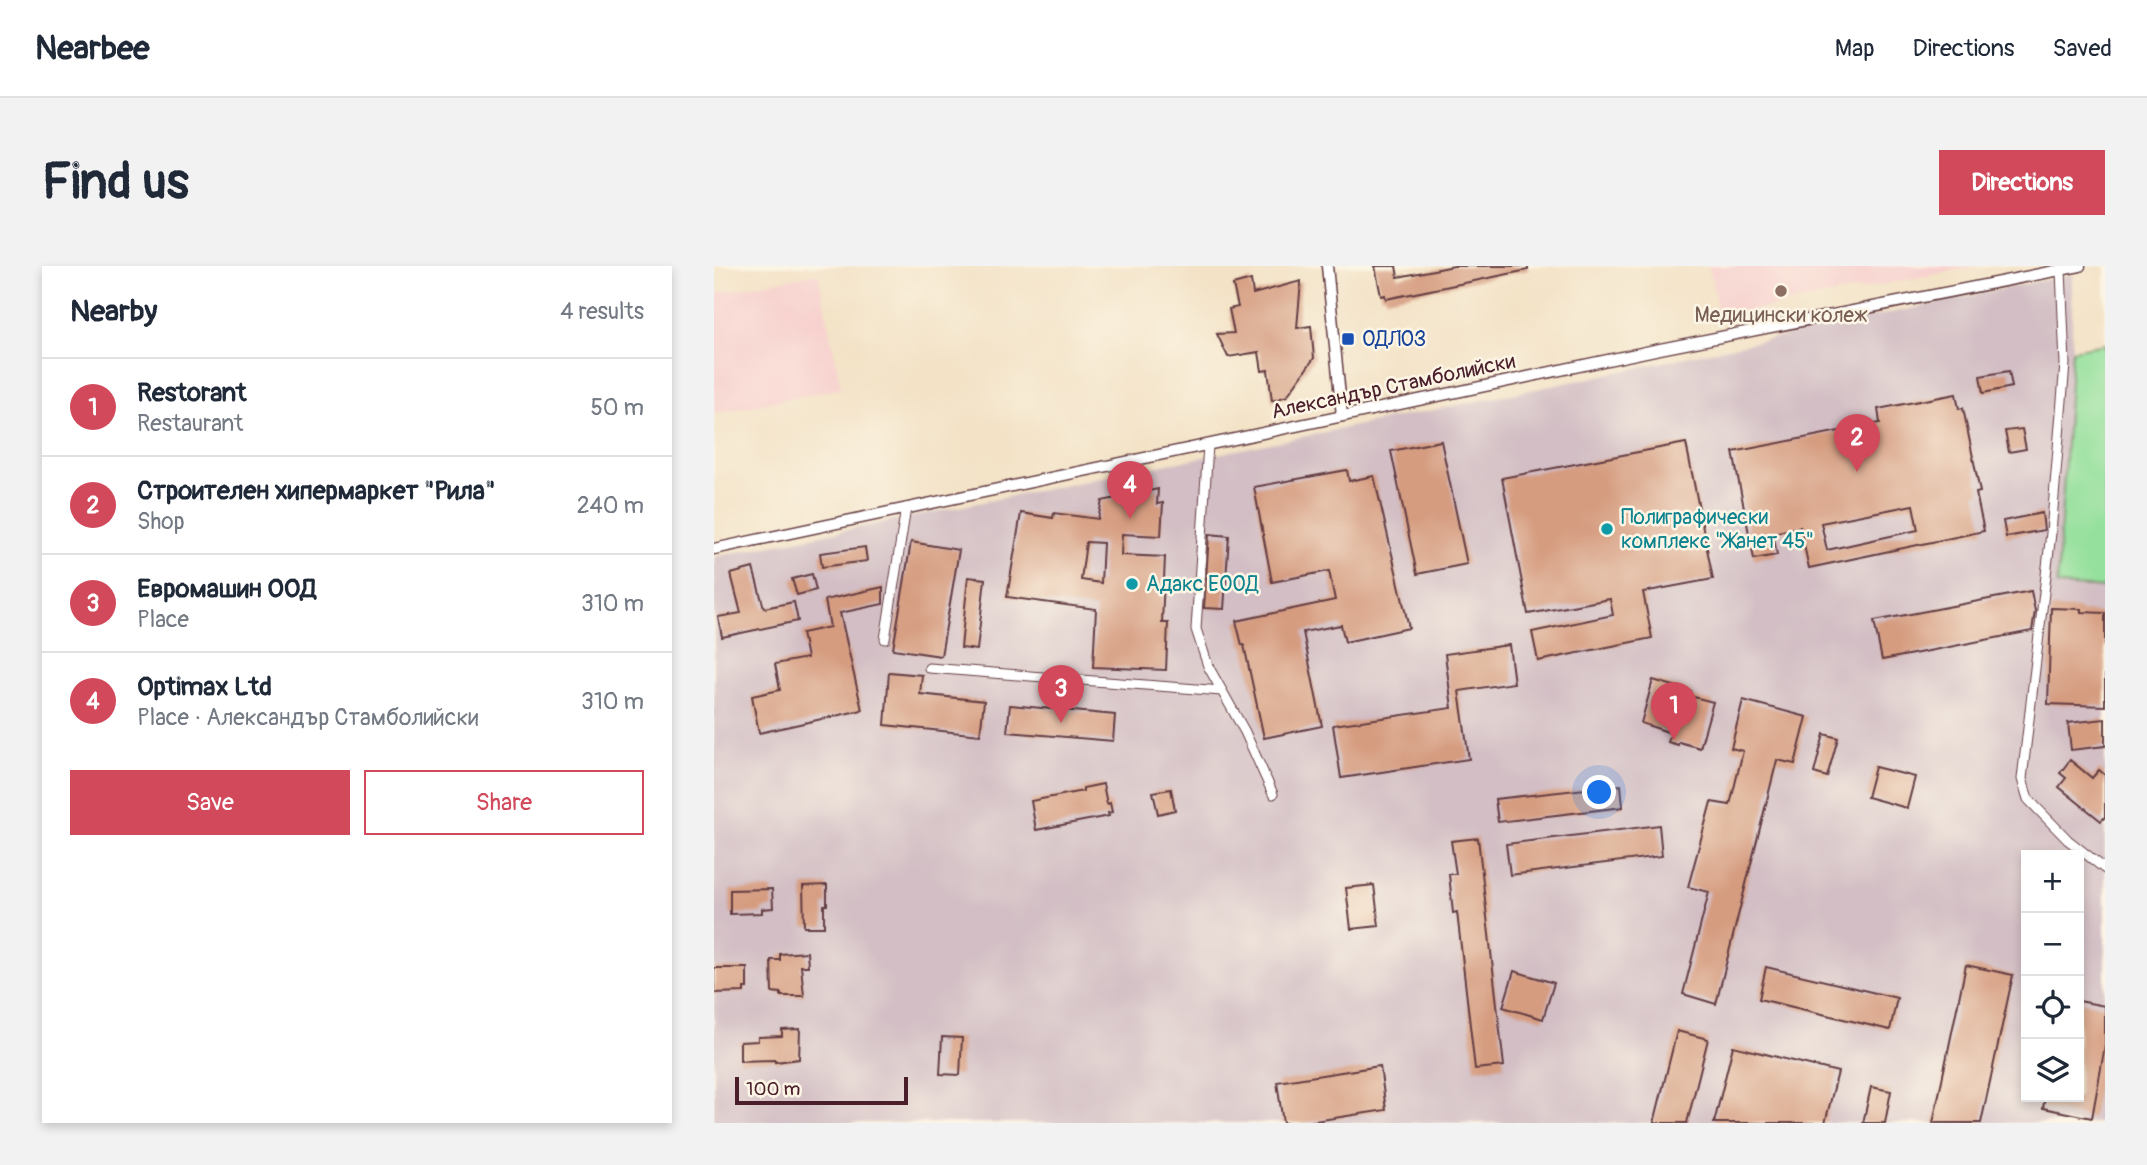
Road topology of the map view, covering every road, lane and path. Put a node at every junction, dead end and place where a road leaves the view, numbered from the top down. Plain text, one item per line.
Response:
1 (1326, 266) edge
2 (2080, 266) edge
3 (2061, 268) edge
4 (1342, 416) junction
5 (1208, 445) junction
6 (906, 508) junction
7 (714, 549) edge
8 (884, 639) dead end
9 (929, 668) dead end
10 (1222, 691) junction
11 (1273, 793) dead end
12 (2105, 869) edge

1 - 4 street
2 - 3 street, Александър Стамболийски
3 - 4 street, Александър Стамболийски
3 - 12 street
4 - 5 street, Александър Стамболийски
5 - 6 street, Александър Стамболийски
5 - 10 street
6 - 7 street, Александър Стамболийски
6 - 8 street
9 - 10 street
10 - 11 street

